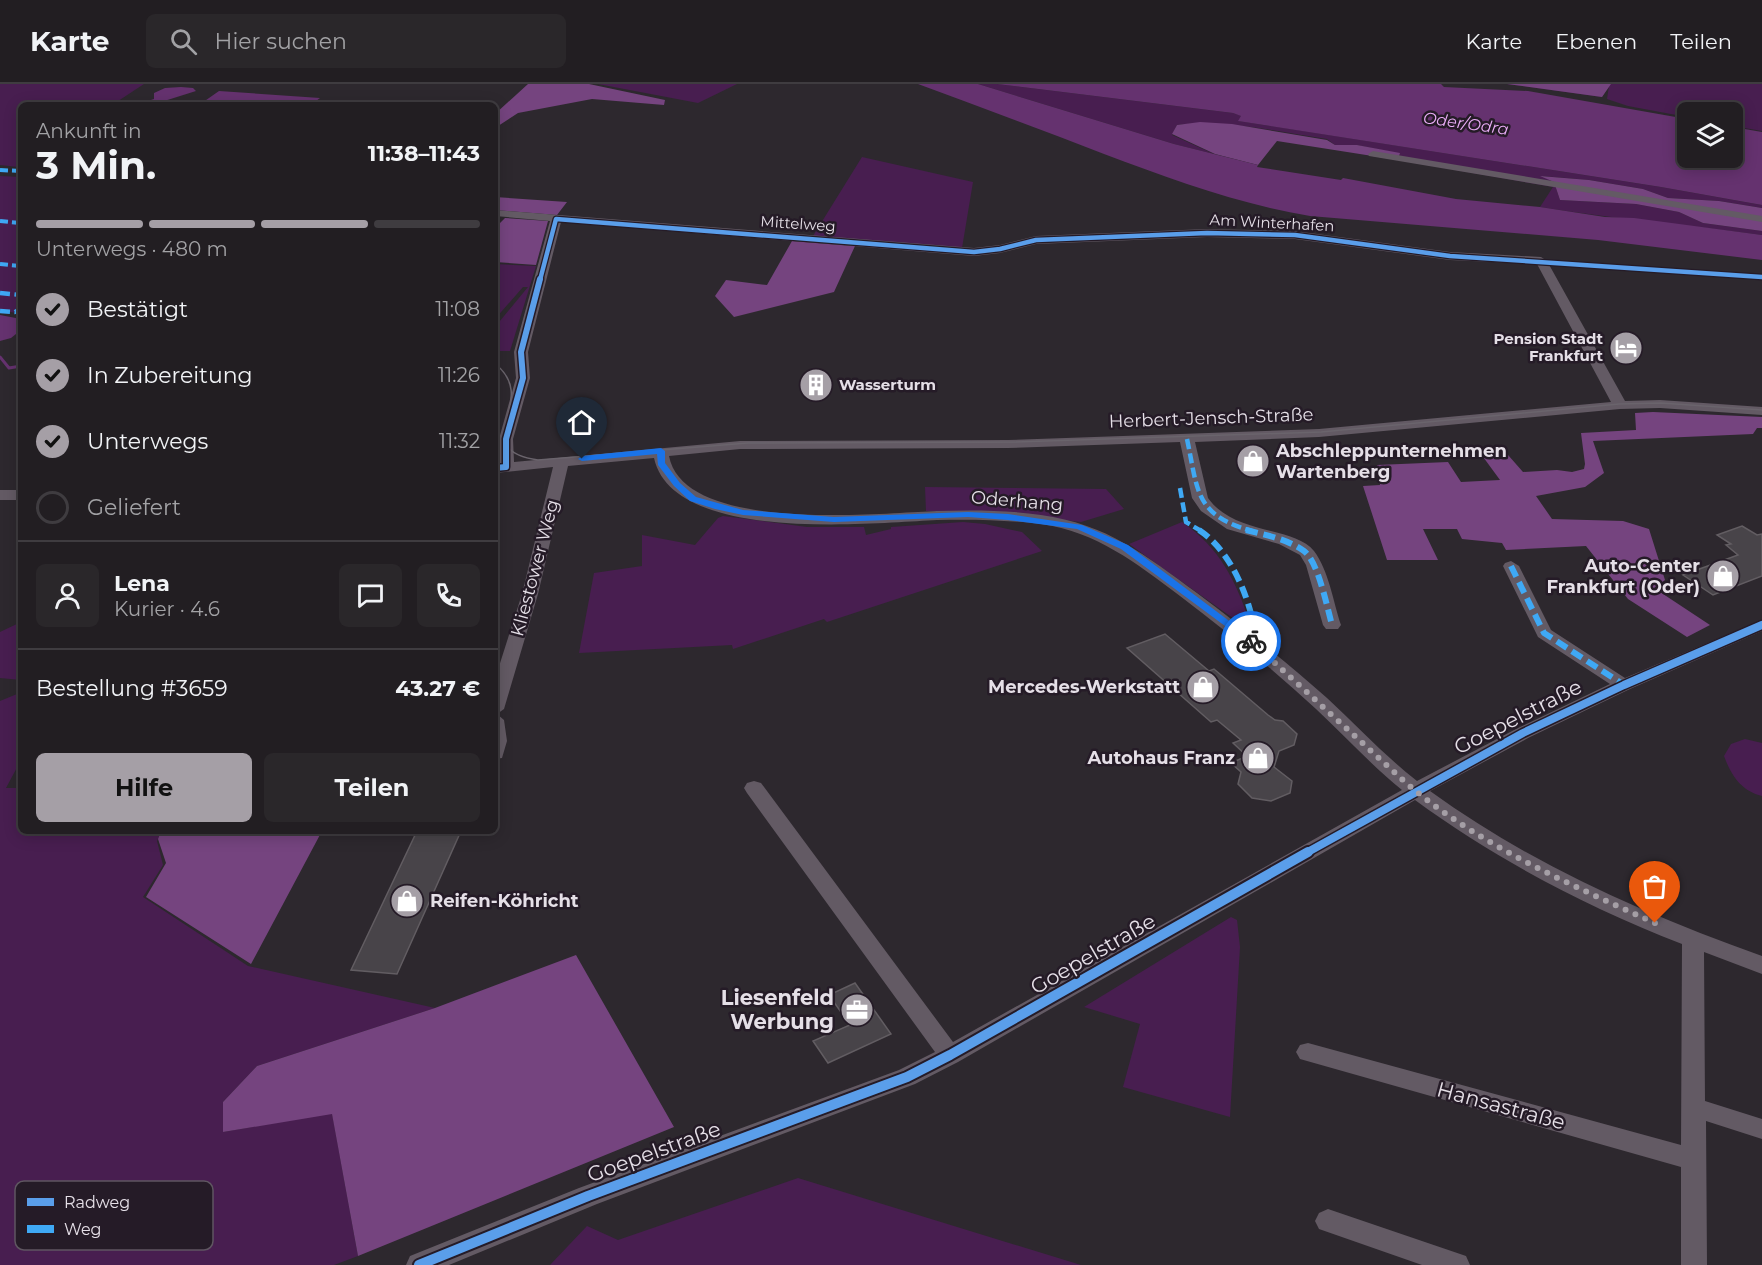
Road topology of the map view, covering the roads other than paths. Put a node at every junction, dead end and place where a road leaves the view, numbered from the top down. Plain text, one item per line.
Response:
1 (1372, 154) dead end
2 (498, 213) edge
3 (556, 219) junction
4 (1762, 219) edge
5 (1036, 240) joint
6 (1620, 405) junction
7 (1762, 411) edge
8 (1186, 439) junction
9 (661, 451) junction
10 (562, 460) junction
11 (501, 467) edge
12 (0, 495) edge
13 (18, 495) edge
14 (1511, 566) dead end
15 (1332, 625) dead end
16 (1762, 625) edge
17 (1624, 685) junction
18 (498, 699) edge
19 (754, 788) dead end
20 (1415, 791) junction
21 (1693, 941) junction
22 (1762, 965) edge
23 (1308, 1052) dead end
24 (950, 1055) junction
25 (1694, 1107) junction
26 (1762, 1129) edge
27 (1695, 1160) junction
28 (1328, 1221) dead end
29 (419, 1265) edge
30 (1457, 1265) edge
31 (1694, 1265) edge

1 - 4 street
2 - 3 street, Mittelweg
3 - 5 street, Mittelweg
3 - 11 street
5 - 6 street, Am Winterhafen
6 - 7 street, Herbert-Jensch-Straße
6 - 8 street, Herbert-Jensch-Straße
8 - 9 street, Herbert-Jensch-Straße
8 - 15 street
9 - 10 street, Herbert-Jensch-Straße
9 - 20 street, Oderhang
10 - 11 street, Herbert-Jensch-Straße
10 - 18 street, Kliestower Weg
12 - 13 street
14 - 17 street, Goepelstraße
16 - 17 street, Goepelstraße
17 - 20 street, Goepelstraße
19 - 24 street
20 - 21 street, Oderhang
20 - 24 street, Goepelstraße
21 - 22 street, Oderhang
21 - 25 street
23 - 27 street, Hansastraße
24 - 29 street, Goepelstraße
25 - 26 street
25 - 27 street
27 - 31 street
28 - 30 street

